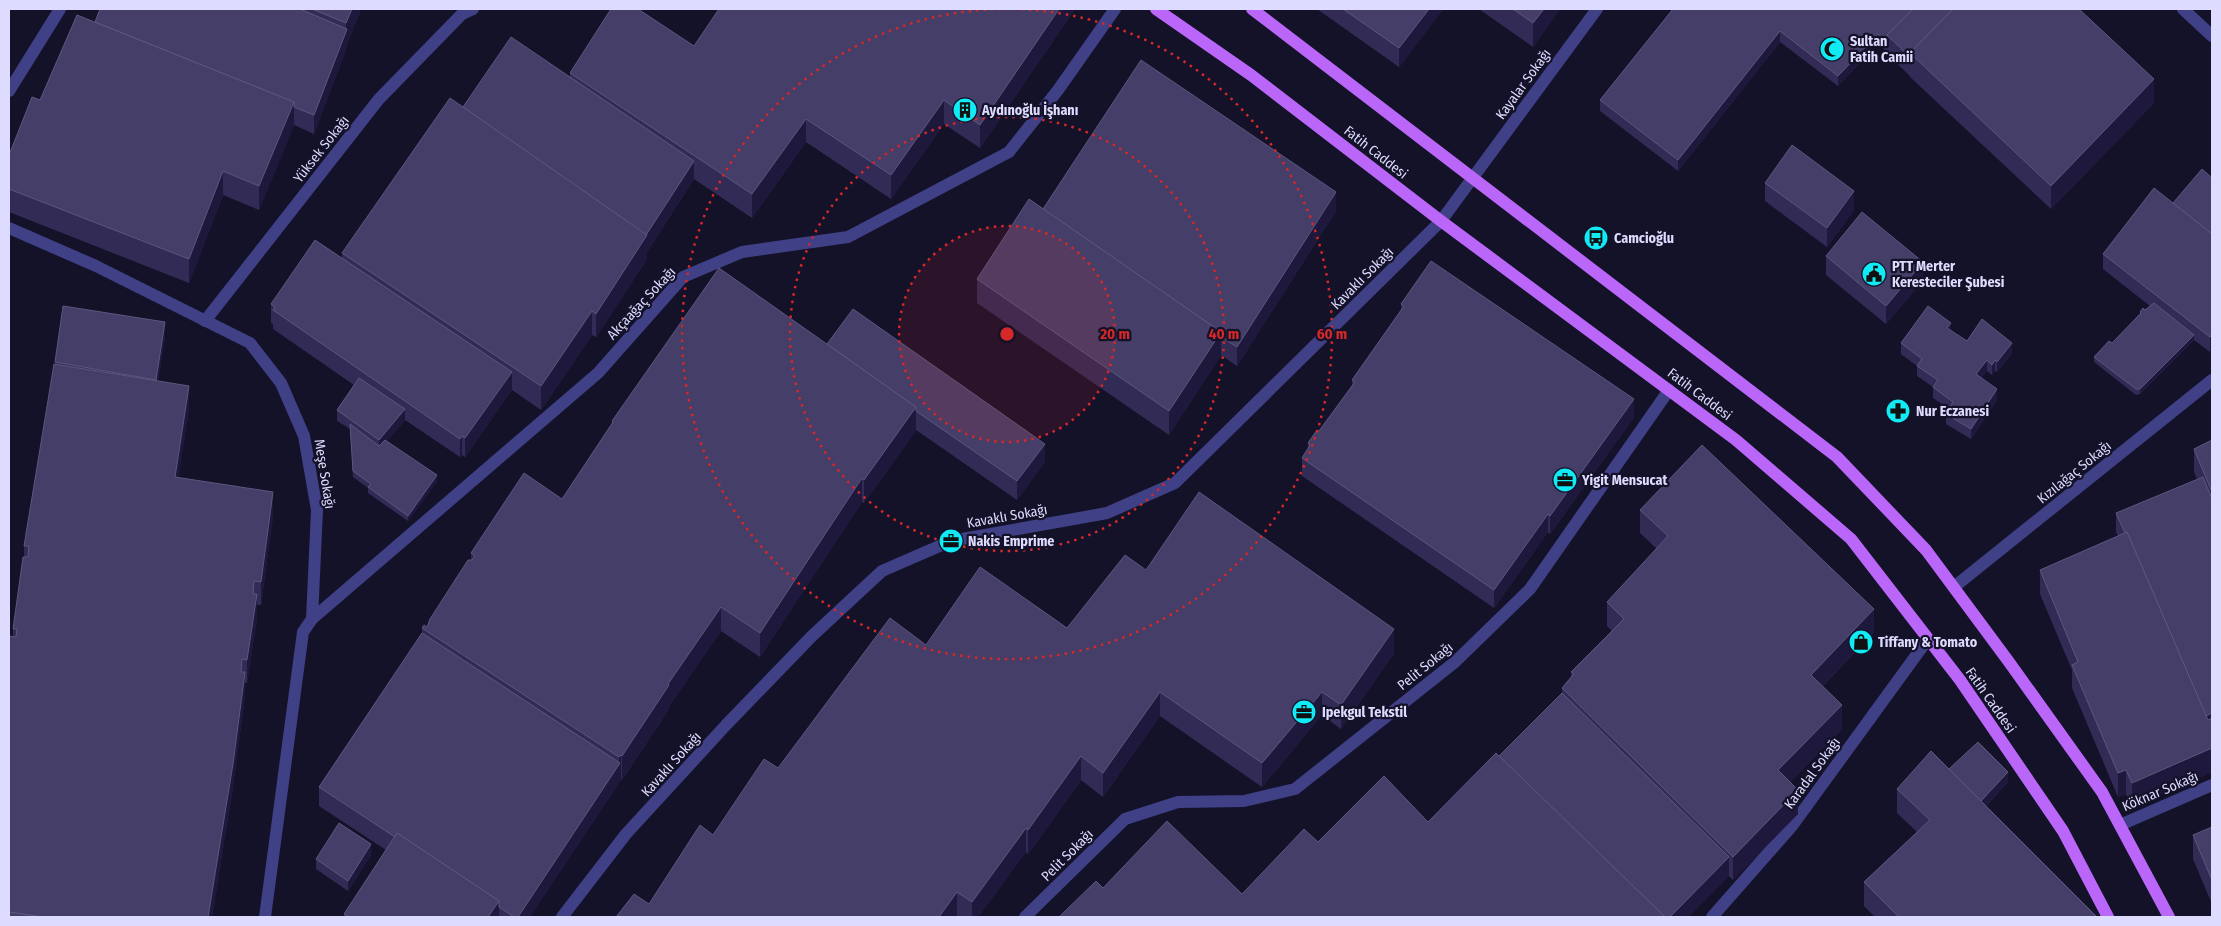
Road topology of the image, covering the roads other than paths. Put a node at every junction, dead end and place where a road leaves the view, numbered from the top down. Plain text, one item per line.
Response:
1 (60, 9) edge
2 (473, 9) edge
3 (1115, 9) edge
4 (1156, 9) edge
5 (1252, 9) edge
6 (1597, 9) edge
7 (2183, 9) edge
8 (2212, 36) edge
9 (9, 92) edge
10 (1474, 178) junction
11 (1441, 221) junction
12 (9, 233) edge
13 (205, 321) junction
14 (2212, 380) edge
15 (1669, 390) junction
16 (1954, 587) junction
17 (312, 619) junction
18 (1928, 639) junction
19 (2212, 785) edge
20 (2120, 825) junction
21 (266, 916) edge
22 (562, 917) edge
23 (1025, 917) edge
24 (1712, 917) edge
25 (2108, 917) edge
26 (2169, 917) edge

1 - 9 street
2 - 13 street, Yüksek Sokağı
3 - 17 street, Akçaağaç Sokağı
4 - 11 main road, Fatih Caddesi
5 - 10 main road
6 - 10 street, Kayalar Sokağı
7 - 8 street
10 - 11 street, Kayalar Sokağı
10 - 16 main road
11 - 15 main road, Fatih Caddesi
11 - 22 street, Kavaklı Sokağı
12 - 13 street, Meşe Sokağı
13 - 17 street, Meşe Sokağı
14 - 16 street, Kızılağaç Sokağı
15 - 18 main road, Fatih Caddesi
15 - 23 street, Pelit Sokağı
16 - 20 main road
17 - 21 street, Meşe Sokağı
18 - 24 street, Karadal Sokağı
18 - 25 main road, Fatih Caddesi
19 - 20 street, Köknar Sokağı
20 - 26 main road

